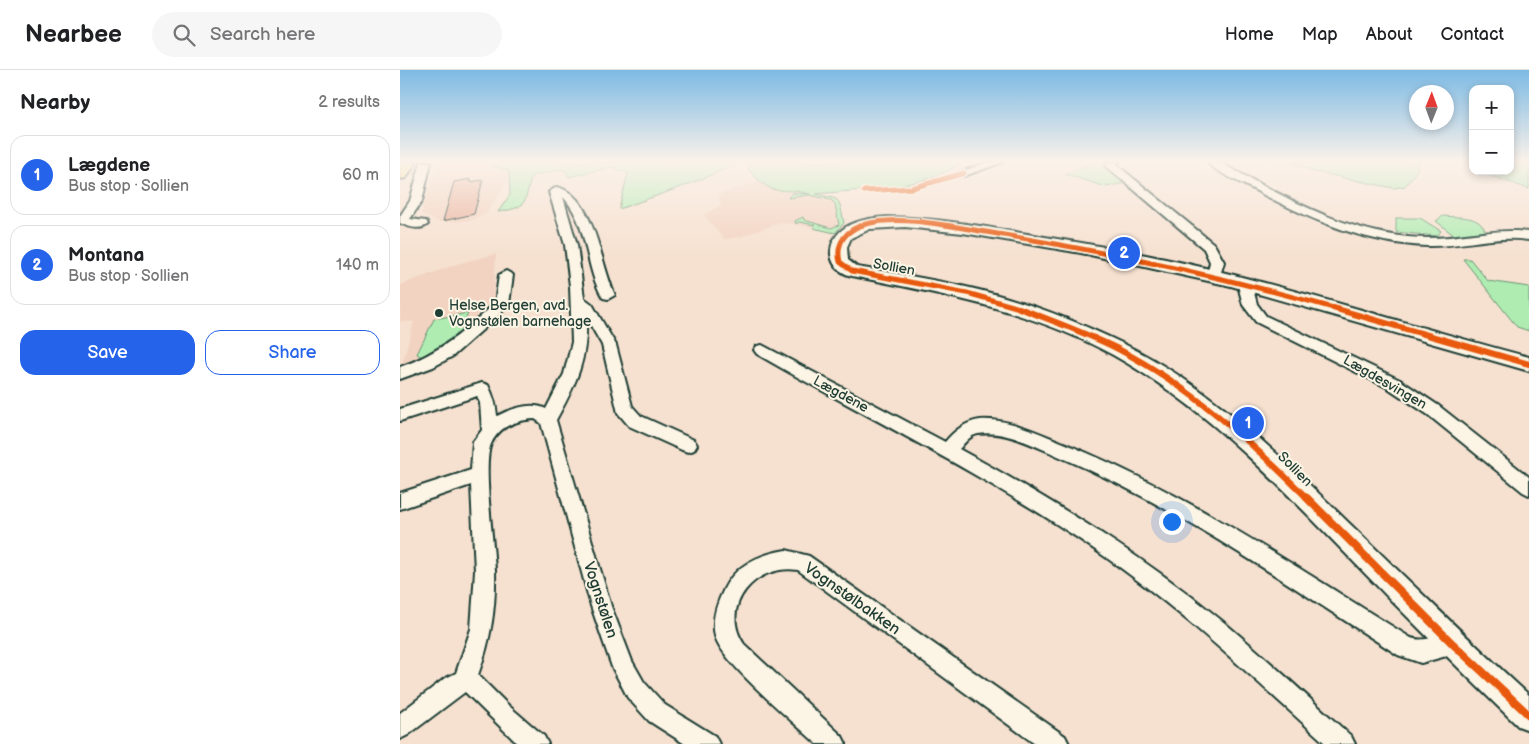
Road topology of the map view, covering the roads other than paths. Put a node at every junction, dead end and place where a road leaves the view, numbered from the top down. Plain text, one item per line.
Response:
1 (418, 193) edge
2 (556, 193) edge
3 (564, 193) edge
4 (1148, 193) edge
5 (1270, 193) edge
6 (422, 224) dead end
7 (1529, 236) edge
8 (506, 275) dead end
9 (1214, 276) junction
10 (1245, 285) junction
11 (608, 295) dead end
12 (577, 300) junction
13 (762, 350) dead end
14 (1529, 364) edge
15 (400, 373) edge
16 (400, 415) edge
17 (548, 420) junction
18 (490, 430) junction
19 (688, 445) dead end
20 (948, 451) junction
21 (480, 475) junction
22 (1529, 487) edge
23 (400, 501) edge
24 (1454, 644) junction
25 (464, 681) junction
26 (1529, 715) edge
27 (400, 727) edge
28 (536, 744) edge
29 (706, 744) edge
30 (834, 744) edge
31 (1057, 744) edge
32 (1343, 744) edge

1 - 6 street
2 - 12 street
3 - 11 street
4 - 9 street
5 - 7 street
8 - 15 street
9 - 10 street, Sollien
9 - 24 street, Sollien
10 - 14 street, Sollien
10 - 22 street, Lægdesvingen
12 - 17 street
12 - 19 street
13 - 20 street, Lægdene
16 - 18 street
17 - 18 street
17 - 29 street, Vognstølen
18 - 21 street
20 - 24 street
20 - 32 street, Lægdene
21 - 23 street
21 - 25 street
24 - 26 street, Sollien
25 - 27 street
25 - 28 street
30 - 31 street, Vognstølbakken

